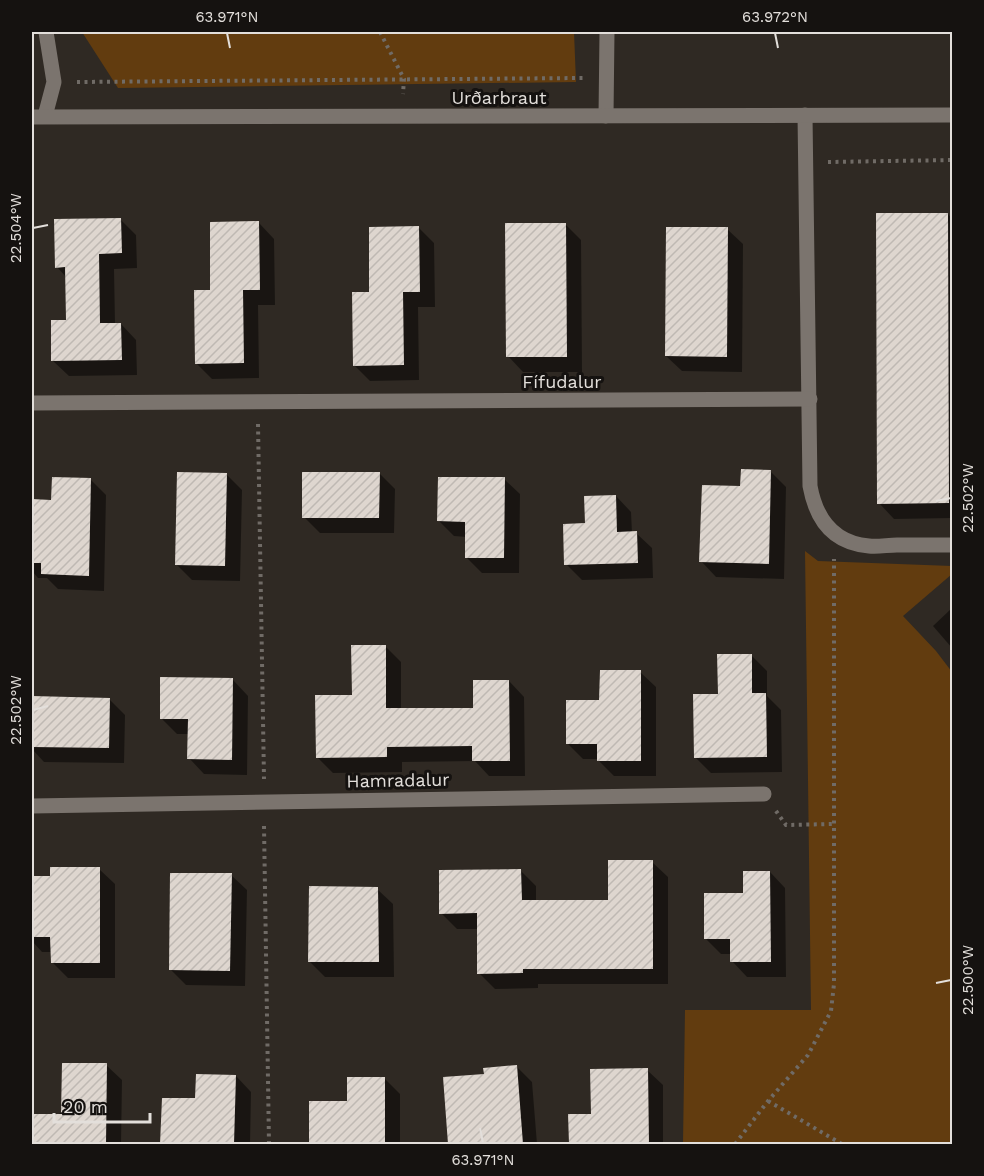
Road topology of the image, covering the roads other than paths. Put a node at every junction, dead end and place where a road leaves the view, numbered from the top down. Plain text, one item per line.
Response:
1 (46, 32) edge
2 (607, 32) edge
3 (806, 115) junction
4 (952, 115) edge
5 (606, 116) junction
6 (38, 117) edge
7 (810, 399) junction
8 (32, 403) edge
9 (952, 544) edge
10 (764, 794) road end
11 (32, 806) edge

1 - 6 street, Urðarbraut
2 - 5 street
3 - 4 street, Urðarbraut
3 - 5 street, Urðarbraut
3 - 7 street
5 - 6 street, Urðarbraut
7 - 8 street, Fífudalur
7 - 9 street
10 - 11 street, Hamradalur

